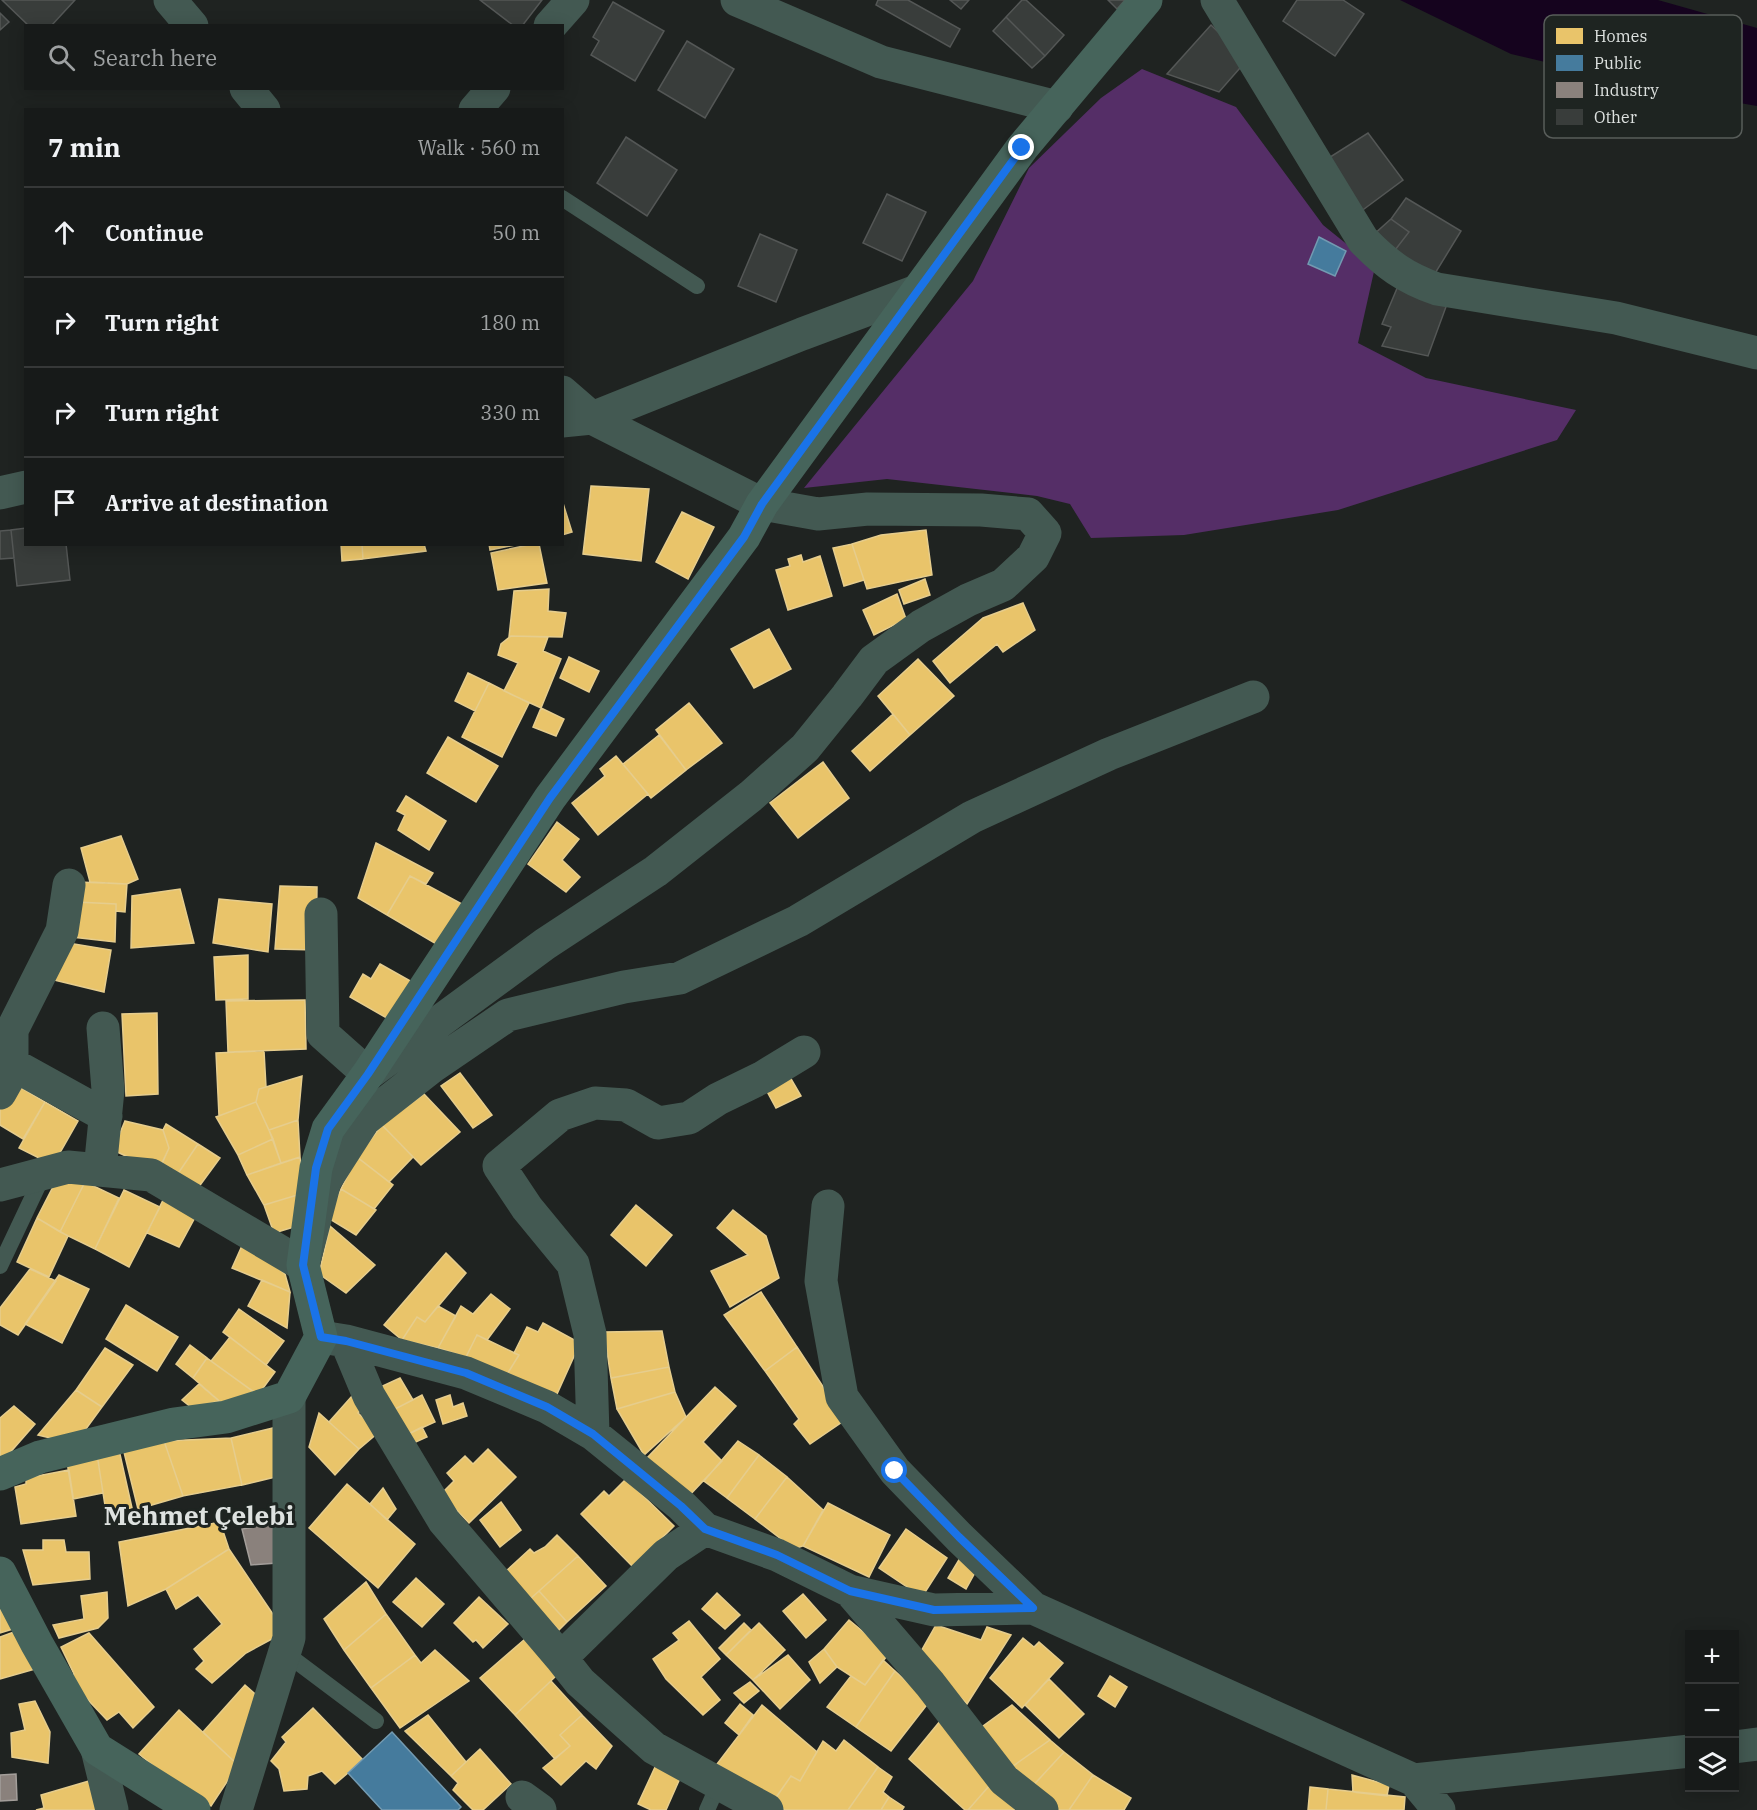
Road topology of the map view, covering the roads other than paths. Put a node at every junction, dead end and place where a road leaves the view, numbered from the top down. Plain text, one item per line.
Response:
1 (170, 0) edge
2 (573, 0) edge
3 (737, 0) edge
4 (1146, 0) edge
5 (1217, 0) edge
6 (190, 24) edge
7 (552, 24) edge
8 (248, 90) edge
9 (492, 90) edge
10 (1057, 107) junction
11 (262, 108) edge
12 (477, 108) edge
13 (564, 199) edge
14 (697, 285) dead end
15 (917, 291) junction
16 (1757, 353) edge
17 (564, 396) edge
18 (577, 419) edge
19 (24, 487) edge
20 (0, 493) edge
21 (762, 504) junction
22 (1253, 697) dead end
23 (69, 885) dead end
24 (321, 914) dead end
25 (103, 1028) dead end
26 (804, 1052) dead end
27 (12, 1064) junction
28 (368, 1074) junction
29 (0, 1094) edge
30 (106, 1116) junction
31 (100, 1170) junction
32 (44, 1173) junction
33 (0, 1185) edge
34 (828, 1206) dead end
35 (303, 1265) junction
36 (0, 1266) edge
37 (333, 1339) junction
38 (289, 1397) junction
39 (593, 1434) junction
40 (0, 1474) edge
41 (705, 1529) junction
42 (0, 1573) edge
43 (850, 1591) junction
44 (1033, 1608) junction
45 (284, 1652) junction
46 (561, 1658) junction
47 (376, 1721) dead end
48 (1757, 1744) edge
49 (1739, 1746) edge
50 (96, 1749) junction
51 (1685, 1751) edge
52 (1414, 1780) junction
53 (713, 1797) edge
54 (112, 1810) edge
55 (194, 1810) edge
56 (236, 1810) edge
57 (767, 1810) edge
58 (1042, 1810) edge
59 (1438, 1810) edge

1 - 6 street
2 - 7 street
3 - 10 street
4 - 10 main road
5 - 16 street
8 - 11 street
9 - 12 street
10 - 15 main road
13 - 14 lane
15 - 18 street
15 - 21 main road
17 - 18 street
18 - 21 street
19 - 20 street
21 - 28 main road
21 - 28 street
22 - 35 street
23 - 27 street
24 - 28 street
25 - 30 street
26 - 39 street
27 - 29 street
27 - 30 street
28 - 35 main road
30 - 31 street
31 - 32 street
31 - 35 street
32 - 33 street
32 - 36 lane
34 - 44 street
35 - 37 main road
37 - 38 main road
37 - 39 street
37 - 46 street
38 - 40 main road
38 - 45 street
39 - 41 street
41 - 43 street
41 - 46 street
42 - 50 main road
43 - 44 street
43 - 58 street
44 - 52 street
45 - 47 lane
45 - 56 street
46 - 53 street
48 - 49 street
50 - 54 street
50 - 55 main road
51 - 52 street
52 - 59 street
53 - 57 street

